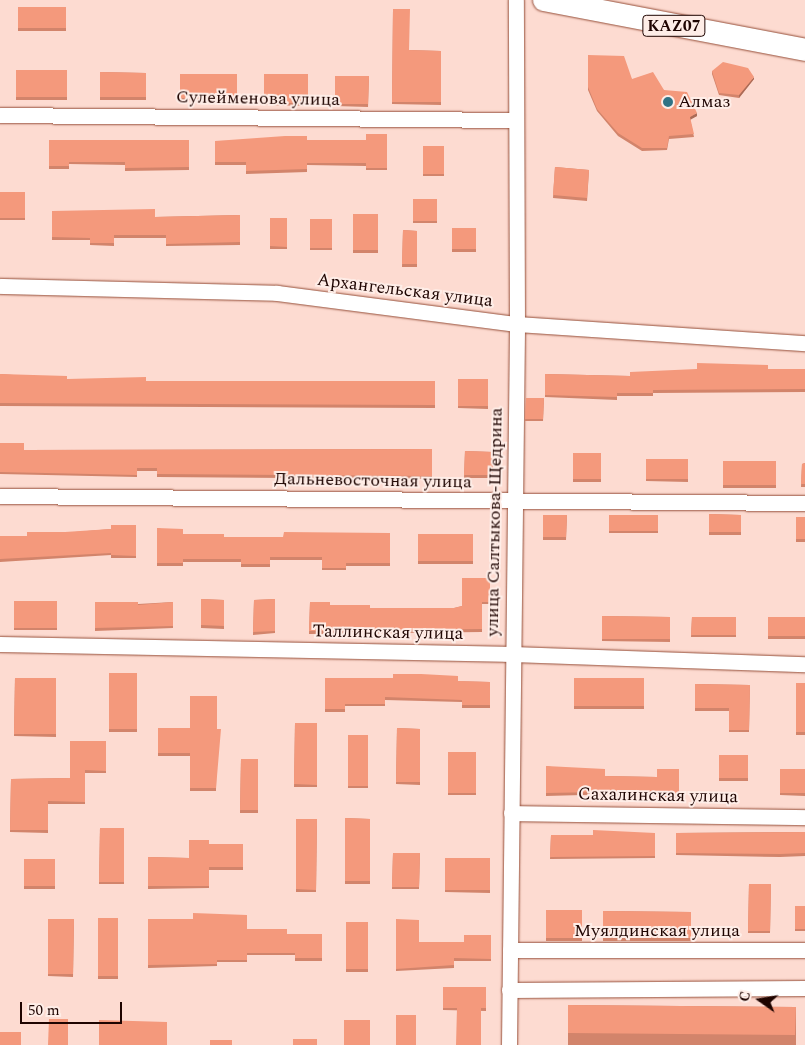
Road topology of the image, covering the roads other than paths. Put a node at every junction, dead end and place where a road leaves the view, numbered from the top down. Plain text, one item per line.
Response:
1 (516, 0) edge
2 (544, 0) edge
3 (805, 50) edge
4 (0, 115) edge
5 (515, 120) junction
6 (0, 286) edge
7 (517, 324) junction
8 (805, 343) edge
9 (0, 496) edge
10 (513, 501) junction
11 (805, 503) edge
12 (0, 644) edge
13 (512, 654) junction
14 (805, 664) edge
15 (511, 813) junction
16 (805, 817) edge
17 (510, 950) junction
18 (805, 950) edge
19 (805, 988) edge
20 (509, 990) junction
21 (509, 1045) edge

1 - 5 street, улица Салтыкова-Щедрина
2 - 3 highway, KAZ07
4 - 5 street, Сулейменова улица
5 - 7 street, улица Салтыкова-Щедрина
6 - 7 street, Архангельская улица
7 - 8 street, Архангельская улица
7 - 10 street, улица Салтыкова-Щедрина
9 - 10 street, Дальневосточная улица
10 - 11 street, Дальневосточная улица
10 - 13 street, улица Салтыкова-Щедрина
12 - 13 street, Таллинская улица
13 - 14 street, Таллинская улица
13 - 15 street, улица Салтыкова-Щедрина
15 - 16 street, Сахалинская улица
15 - 17 street, улица Салтыкова-Щедрина
17 - 18 street, Муялдинская улица
17 - 20 street, улица Салтыкова-Щедрина
19 - 20 street
20 - 21 street, улица Салтыкова-Щедрина

